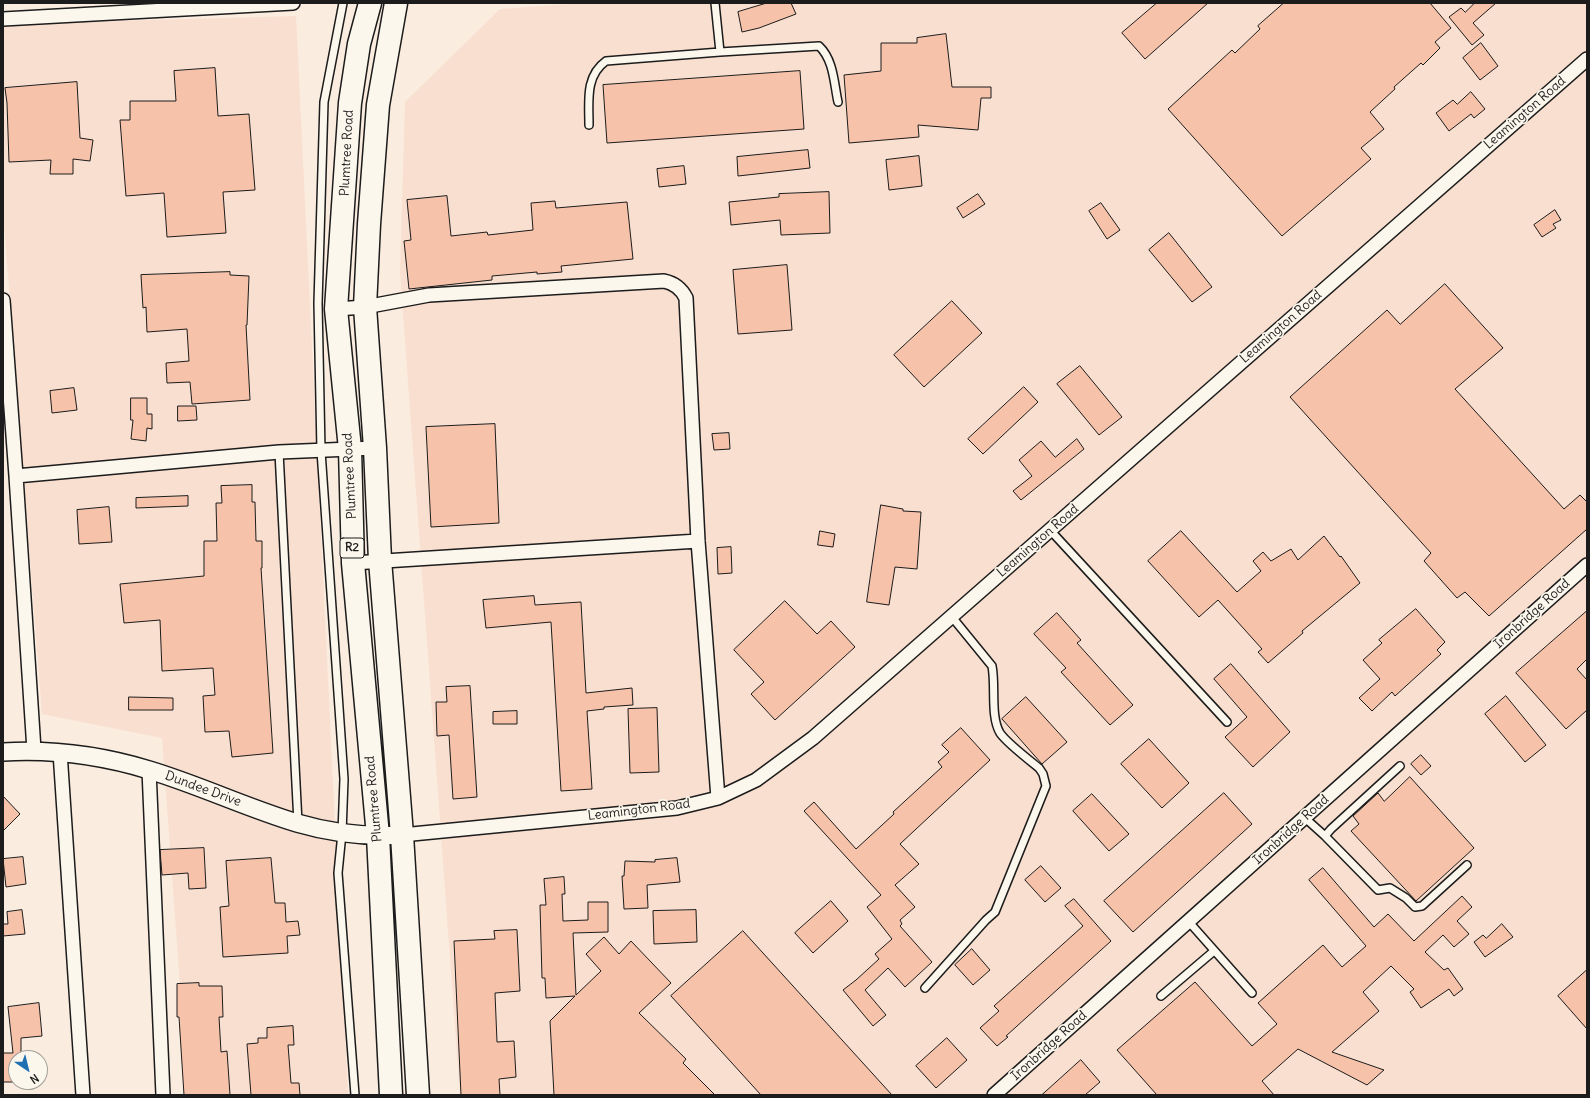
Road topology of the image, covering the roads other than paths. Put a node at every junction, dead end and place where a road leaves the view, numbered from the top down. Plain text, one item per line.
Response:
1 (292, 3) edge
2 (343, 3) edge
3 (370, 3) edge
4 (396, 3) edge
5 (715, 3) edge
6 (3, 19) edge
7 (720, 52) junction
8 (1587, 59) edge
9 (838, 102) dead end
10 (589, 125) dead end
11 (3, 300) edge
12 (365, 307) junction
13 (336, 310) junction
14 (375, 448) junction
15 (350, 449) junction
16 (278, 452) junction
17 (321, 452) junction
18 (16, 476) junction
19 (1050, 530) junction
20 (698, 541) junction
21 (380, 560) junction
22 (353, 563) junction
23 (1587, 565) edge
24 (952, 616) junction
25 (1227, 722) dead end
26 (34, 750) junction
27 (3, 752) edge
28 (60, 752) junction
29 (1400, 766) dead end
30 (149, 770) junction
31 (718, 798) junction
32 (1305, 818) junction
33 (298, 823) junction
34 (342, 833) junction
35 (402, 835) junction
36 (378, 836) junction
37 (1325, 836) junction
38 (1467, 866) dead end
39 (1189, 922) junction
40 (1214, 951) junction
41 (925, 988) dead end
42 (1252, 992) dead end
43 (1161, 996) dead end
44 (83, 1095) edge
45 (163, 1095) edge
46 (355, 1095) edge
47 (391, 1095) edge
48 (418, 1095) edge
49 (994, 1095) edge

1 - 6 street
2 - 17 lane
3 - 13 highway, Plumtree Road / R2
4 - 12 highway, Plumtree Road / R2
5 - 7 lane
7 - 9 lane
7 - 10 lane
8 - 19 street, Leamington Road
11 - 18 street
12 - 13 street
12 - 14 highway, Plumtree Road / R2
12 - 20 street
13 - 15 highway, Plumtree Road / R2
14 - 15 street
14 - 21 highway, Plumtree Road / R2
15 - 17 street
15 - 22 highway, Plumtree Road / R2
16 - 17 street
16 - 18 street
16 - 33 lane
17 - 34 lane
18 - 26 street
19 - 24 street, Leamington Road
19 - 25 lane
20 - 21 street
20 - 31 street
21 - 22 street
21 - 35 highway, Plumtree Road / R2
22 - 36 highway, Plumtree Road / R2
23 - 32 street, Ironbridge Road
24 - 31 street, Leamington Road
24 - 41 lane
26 - 27 street, Dundee Drive
26 - 28 street, Dundee Drive
28 - 30 street, Dundee Drive
28 - 44 street
29 - 37 lane
30 - 33 street, Dundee Drive
30 - 45 street
31 - 35 street, Leamington Road
32 - 37 lane
32 - 39 street, Ironbridge Road
33 - 34 street, Dundee Drive
34 - 36 street, Dundee Drive
34 - 46 lane
35 - 36 street, Dundee Drive
35 - 48 highway, Plumtree Road / R2
36 - 47 highway, Plumtree Road / R2
37 - 38 lane
39 - 40 lane
39 - 49 street, Ironbridge Road
40 - 42 lane
40 - 43 lane

